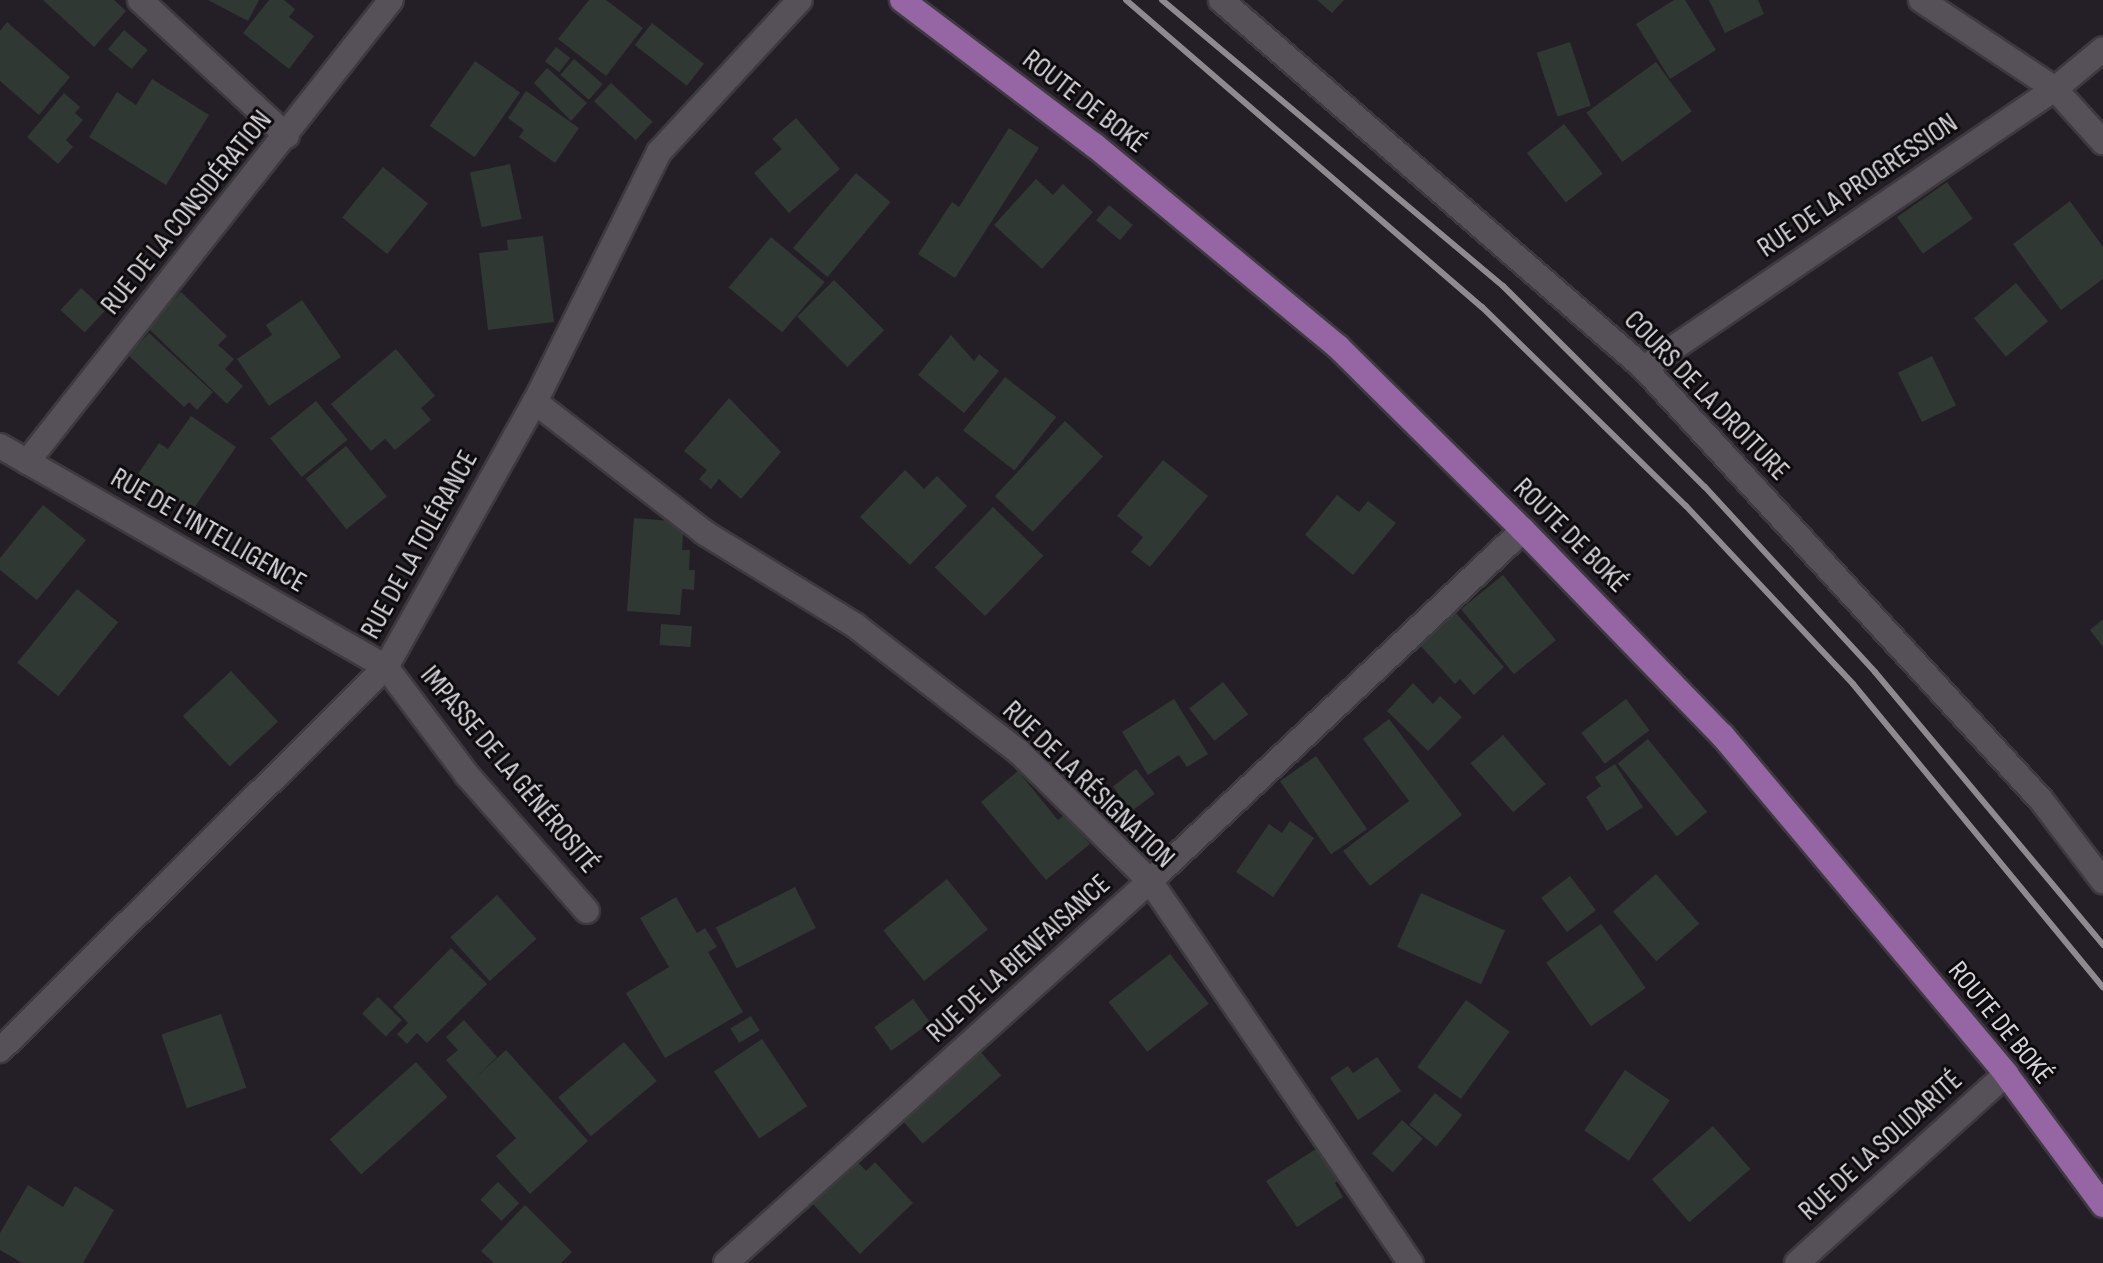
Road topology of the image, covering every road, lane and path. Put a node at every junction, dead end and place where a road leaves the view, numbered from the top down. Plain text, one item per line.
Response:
1 (140, 0) edge
2 (391, 0) edge
3 (800, 0) edge
4 (902, 0) edge
5 (1221, 0) edge
6 (1921, 0) edge
7 (2103, 49) edge
8 (2055, 89) junction
9 (287, 136) junction
10 (2103, 142) edge
11 (1644, 368) junction
12 (535, 402) junction
13 (0, 446) edge
14 (27, 462) junction
15 (1523, 530) junction
16 (386, 667) junction
17 (1150, 881) junction
18 (2103, 881) edge
19 (587, 911) dead end
20 (0, 1050) edge
21 (2006, 1074) junction
22 (2103, 1205) edge
23 (726, 1263) edge
24 (1411, 1263) edge
25 (1797, 1263) edge

1 - 9 street
2 - 9 street, RUE DE LA CONSIDÉRATION
3 - 12 street, RUE DE LA TOLÉRANCE
4 - 15 main road, ROUTE DE BOKÉ
5 - 11 street, COURS DE LA DROITURE
6 - 8 street
7 - 8 street, RUE DE LA PROGRESSION
8 - 10 street
8 - 11 street, RUE DE LA PROGRESSION
9 - 14 street, RUE DE LA CONSIDÉRATION
11 - 18 street, COURS DE LA DROITURE
12 - 16 street, RUE DE LA TOLÉRANCE
12 - 17 street, RUE DE LA RÉSIGNATION
13 - 14 street, RUE DE L'INTELLIGENCE
14 - 16 street, RUE DE L'INTELLIGENCE
15 - 17 street, RUE DE LA BIENFAISANCE
15 - 21 main road, ROUTE DE BOKÉ
16 - 19 street, IMPASSE DE LA GÉNÉROSITÉ
16 - 20 street, RUE DE LA TOLÉRANCE
17 - 23 street, RUE DE LA BIENFAISANCE
17 - 24 street, RUE DE LA RÉSIGNATION
21 - 22 main road, ROUTE DE BOKÉ
21 - 25 street, RUE DE LA SOLIDARITÉ

